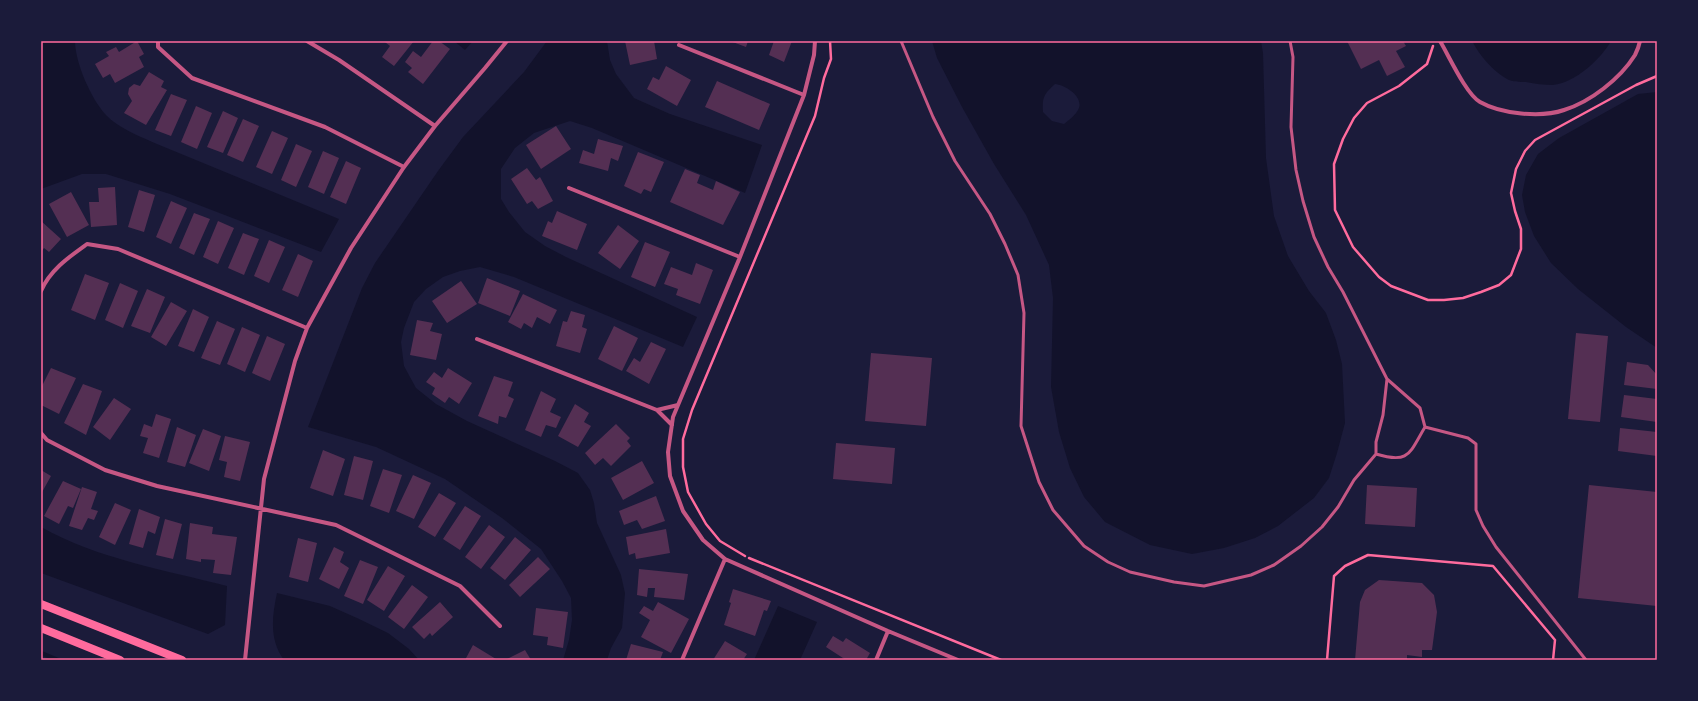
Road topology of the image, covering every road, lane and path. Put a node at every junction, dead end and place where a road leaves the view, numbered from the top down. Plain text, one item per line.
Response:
1 (158, 41) edge
2 (307, 41) edge
3 (506, 41) edge
4 (815, 41) edge
5 (830, 41) edge
6 (901, 41) edge
7 (1290, 41) edge
8 (1430, 41) edge
9 (1440, 41) edge
10 (1640, 41) edge
11 (679, 44) dead end
12 (1657, 76) edge
13 (804, 95) junction
14 (435, 126) junction
15 (404, 167) junction
16 (569, 188) dead end
17 (740, 257) junction
18 (41, 291) edge
19 (307, 328) junction
20 (477, 338) dead end
21 (1387, 379) junction
22 (678, 405) junction
23 (656, 410) junction
24 (672, 425) junction
25 (1425, 427) junction
26 (41, 433) edge
27 (1376, 454) junction
28 (261, 508) junction
29 (725, 559) junction
30 (41, 604) edge
31 (500, 626) dead end
32 (41, 628) edge
33 (888, 631) junction
34 (120, 660) edge
35 (182, 660) edge
36 (245, 660) edge
37 (682, 660) edge
38 (876, 660) edge
39 (958, 660) edge
40 (1001, 660) edge
41 (1326, 660) edge
42 (1552, 660) edge
43 (1586, 660) edge

1 - 15 street
2 - 14 street
3 - 14 street
4 - 13 street
5 - 40 path
6 - 27 lane
7 - 21 lane
8 - 12 path
9 - 10 street
11 - 13 street
13 - 17 street
14 - 15 street
15 - 19 street
16 - 17 street
17 - 22 street
18 - 19 street
19 - 28 street
20 - 23 street
21 - 25 lane
21 - 27 lane
22 - 23 street
22 - 24 street
23 - 24 street
24 - 29 street
25 - 27 lane
25 - 43 lane
26 - 28 street
28 - 31 street
28 - 36 street
29 - 33 street
29 - 37 street
30 - 35 main road
32 - 34 main road
33 - 38 street
33 - 39 street
41 - 42 path

